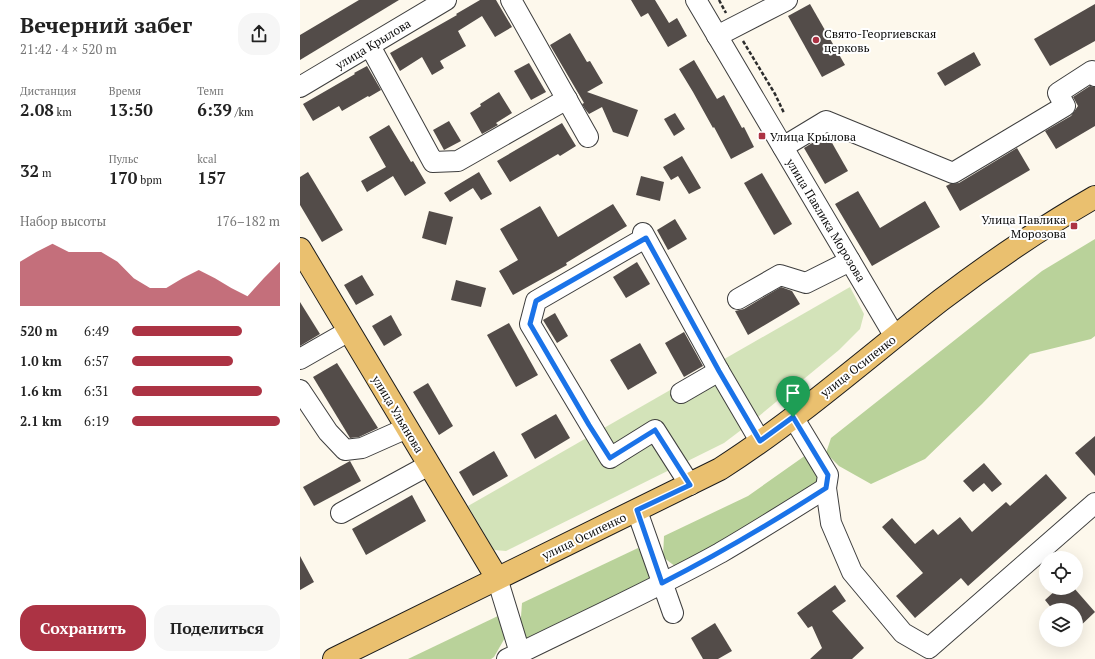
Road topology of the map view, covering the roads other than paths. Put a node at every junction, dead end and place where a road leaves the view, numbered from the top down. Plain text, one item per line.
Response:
1 (446, 0) edge
2 (511, 0) edge
3 (696, 0) edge
4 (787, 0) edge
5 (726, 32) junction
6 (370, 46) junction
7 (1095, 76) edge
8 (300, 87) edge
9 (567, 99) junction
10 (588, 137) dead end
11 (783, 147) junction
12 (1095, 197) edge
13 (300, 249) edge
14 (850, 261) junction
15 (738, 299) dead end
16 (349, 331) junction
17 (895, 337) junction
18 (300, 359) edge
19 (719, 371) junction
20 (300, 390) edge
21 (681, 393) dead end
22 (793, 417) junction
23 (407, 428) junction
24 (760, 441) junction
25 (429, 465) junction
26 (690, 485) junction
27 (826, 488) junction
28 (1095, 503) edge
29 (637, 510) junction
30 (341, 513) dead end
31 (497, 578) junction
32 (662, 583) junction
33 (673, 613) dead end
34 (932, 654) edge
35 (513, 656) edge
36 (334, 659) edge

1 - 6 street, улица Крылова
2 - 9 street
3 - 5 street, улица Павлика Морозова
4 - 5 street
5 - 11 street, улица Павлика Морозова
6 - 8 street, улица Крылова
6 - 9 street
7 - 11 street
9 - 10 street
11 - 14 street, улица Павлика Морозова
12 - 17 main road, улица Осипенко
13 - 16 main road, улица Ульянова
14 - 15 street
14 - 17 street, улица Павлика Морозова
16 - 18 street
16 - 23 main road, улица Ульянова
17 - 22 main road, улица Осипенко
19 - 21 street
19 - 24 street
19 - 26 street
20 - 23 street
22 - 24 main road, улица Осипенко
22 - 27 street
23 - 25 main road, улица Ульянова
24 - 26 main road, улица Осипенко
25 - 30 street
25 - 31 main road, улица Ульянова
26 - 29 main road, улица Осипенко
27 - 32 street
27 - 34 street
28 - 34 street
29 - 31 main road, улица Осипенко
29 - 32 street
31 - 35 street
31 - 36 main road, улица Осипенко
32 - 33 street
32 - 35 street

